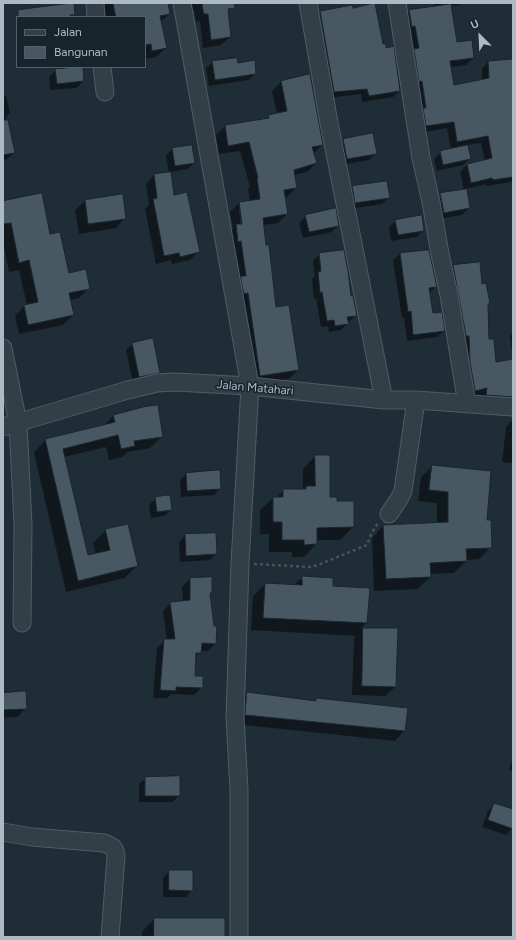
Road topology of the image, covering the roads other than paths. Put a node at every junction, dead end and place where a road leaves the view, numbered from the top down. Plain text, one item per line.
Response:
1 (95, 3) edge
2 (182, 3) edge
3 (308, 3) edge
4 (397, 3) edge
5 (96, 16) edge
6 (102, 68) edge
7 (105, 92) dead end
8 (3, 348) edge
9 (250, 386) junction
10 (384, 400) junction
11 (416, 400) junction
12 (467, 404) junction
13 (513, 407) edge
14 (10, 425) edge
15 (389, 514) road end
16 (22, 623) dead end
17 (3, 832) edge
18 (110, 937) edge
19 (239, 937) edge

1 - 5 street
2 - 9 street
3 - 10 street
4 - 12 street
6 - 7 street
8 - 14 street
9 - 10 street, Jalan Matahari
9 - 14 street, Jalan Matahari
9 - 19 street
10 - 11 street, Jalan Matahari
11 - 12 street, Jalan Matahari
11 - 15 street
12 - 13 street, Jalan Matahari
14 - 16 street
17 - 18 street

